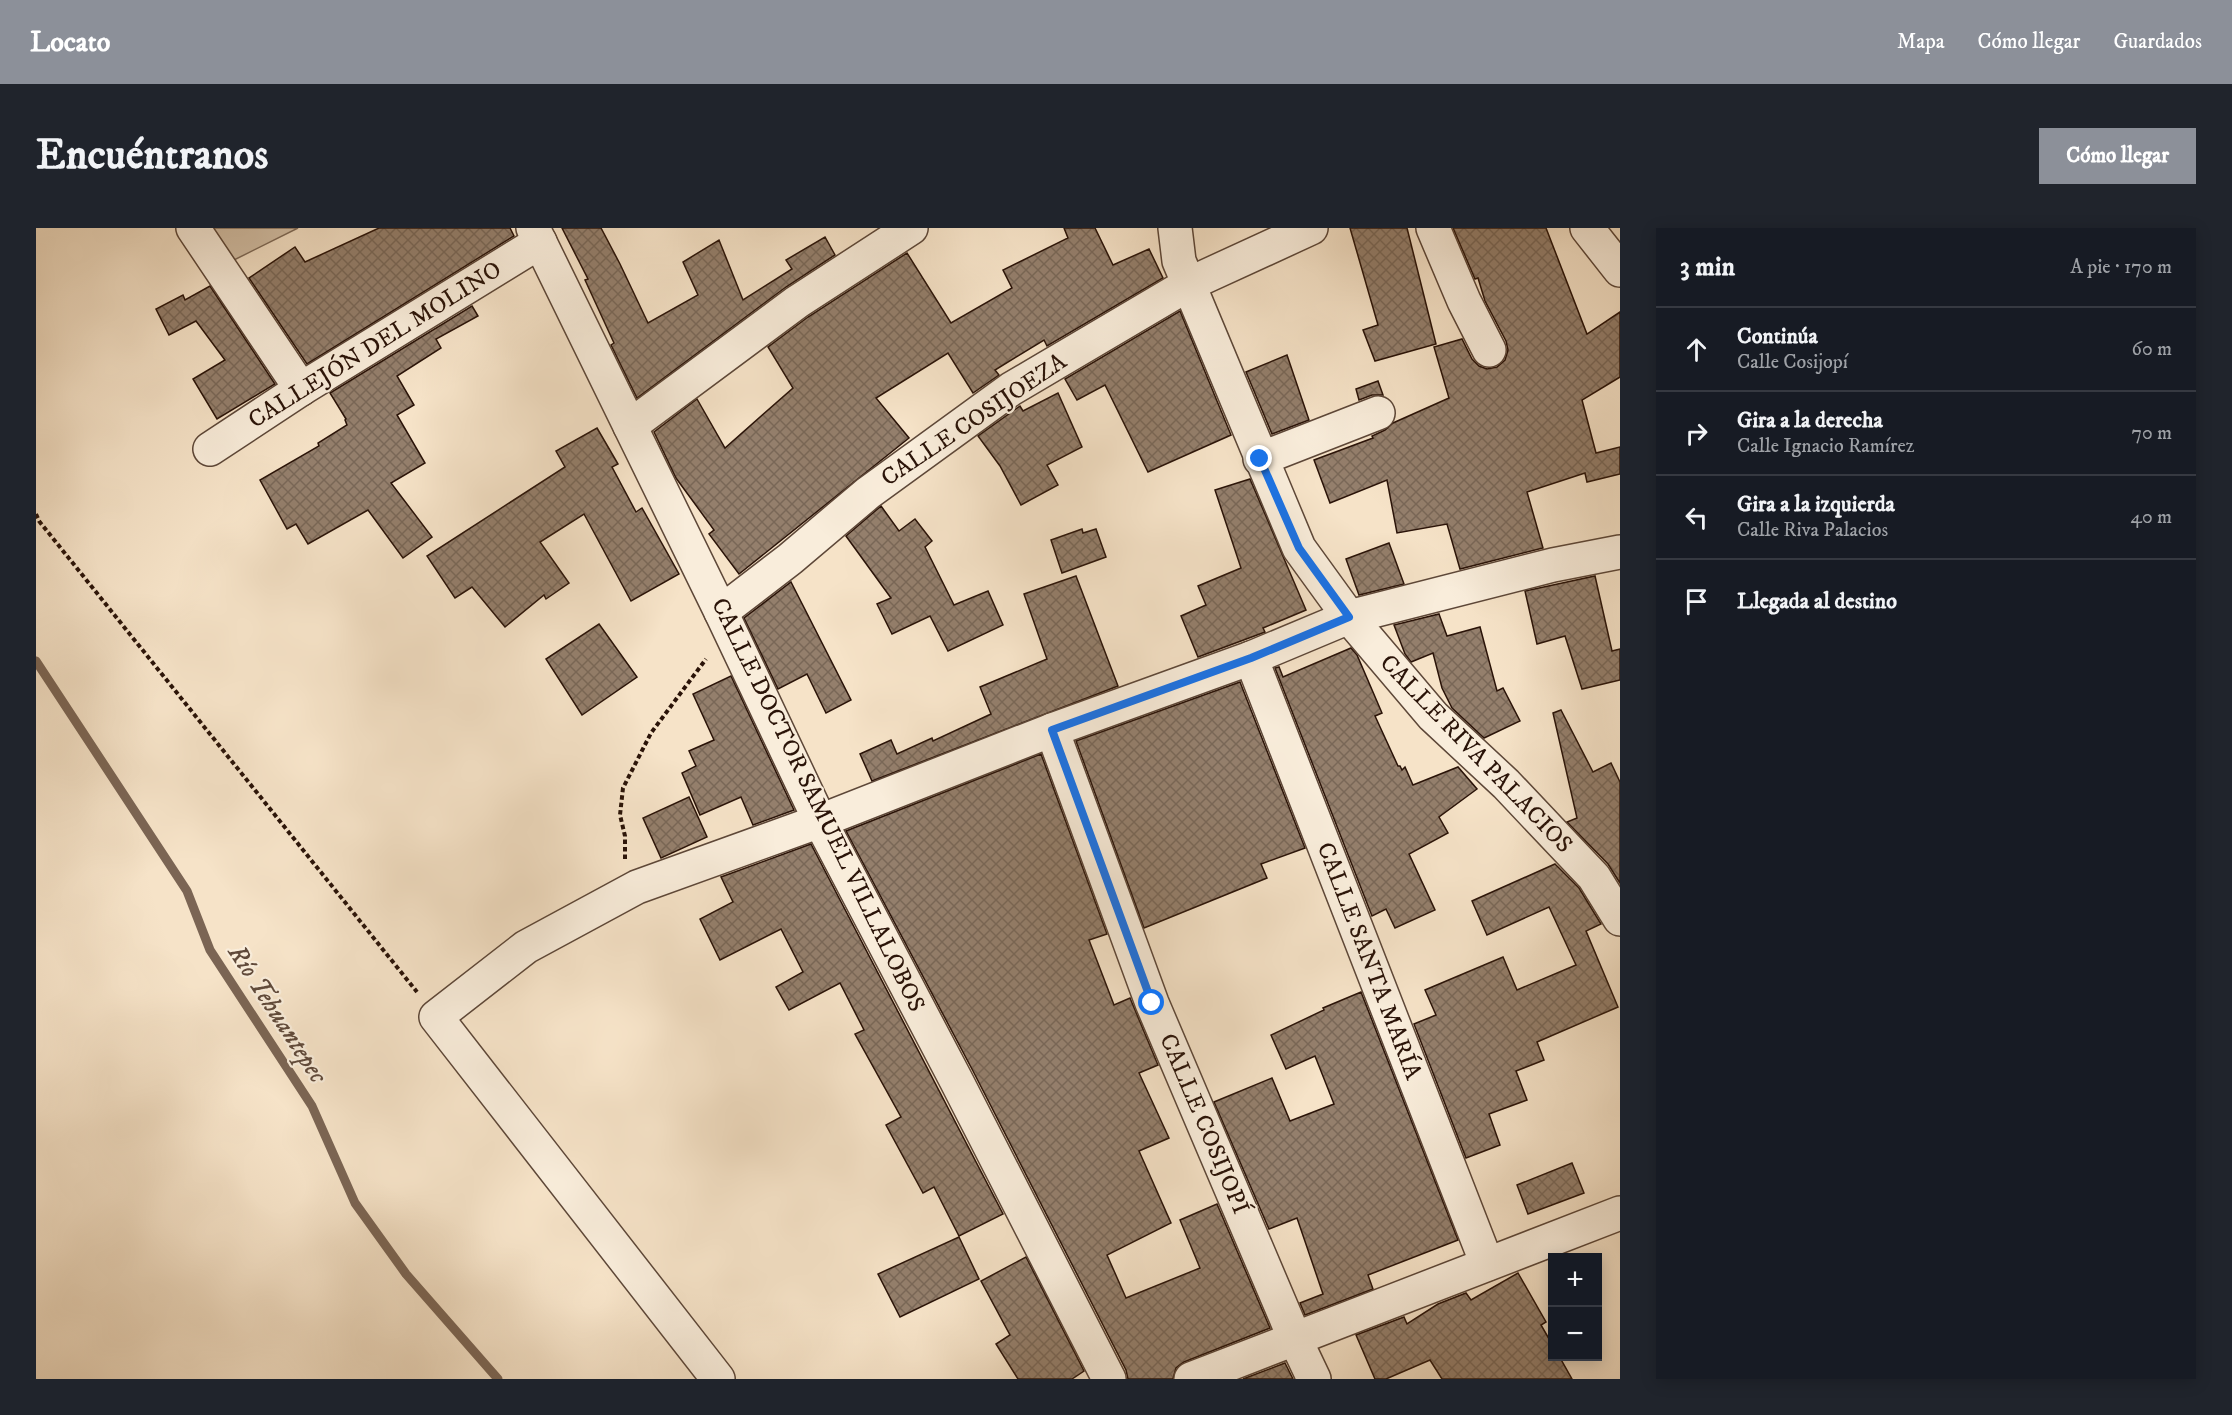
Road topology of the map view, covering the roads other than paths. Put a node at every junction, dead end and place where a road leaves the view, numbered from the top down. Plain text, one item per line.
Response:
1 (193, 228) edge
2 (911, 228) edge
3 (1175, 228) edge
4 (1311, 228) edge
5 (1433, 228) edge
6 (535, 232) edge
7 (1189, 284) junction
8 (1489, 350) dead end
9 (301, 389) junction
10 (1378, 413) dead end
11 (630, 426) junction
12 (210, 448) dead end
13 (1260, 459) junction
14 (1620, 552) edge
15 (1349, 617) junction
16 (725, 620) junction
17 (1251, 658) junction
18 (1052, 730) junction
19 (820, 821) junction
20 (1620, 919) edge
21 (1620, 1213) edge
22 (1487, 1264) junction
23 (1295, 1339) junction
24 (718, 1379) edge
25 (1109, 1379) edge
26 (1191, 1379) edge
27 (1314, 1379) edge

1 - 9 street
2 - 11 street
3 - 7 street, CALLE RIVA PALACIOS
4 - 7 street, CALLE COSIJOEZA
5 - 8 street
6 - 9 street, CALLEJÓN DEL MOLINO
6 - 11 street, CALLE DOCTOR SAMUEL VILLALOBOS
7 - 13 street, CALLE RIVA PALACIOS
7 - 16 street, CALLE COSIJOEZA
9 - 12 street, CALLEJÓN DEL MOLINO
10 - 13 street
11 - 16 street, CALLE DOCTOR SAMUEL VILLALOBOS
13 - 15 street, CALLE RIVA PALACIOS
14 - 15 street
15 - 17 street
15 - 20 street, CALLE RIVA PALACIOS
16 - 19 street, CALLE DOCTOR SAMUEL VILLALOBOS
17 - 18 street
17 - 22 street, CALLE SANTA MARÍA
18 - 19 street
18 - 23 street, CALLE COSIJOPÍ
19 - 24 street
19 - 25 street, CALLE DOCTOR SAMUEL VILLALOBOS
21 - 22 street
22 - 23 street
23 - 26 street
23 - 27 street, CALLE COSIJOPÍ

